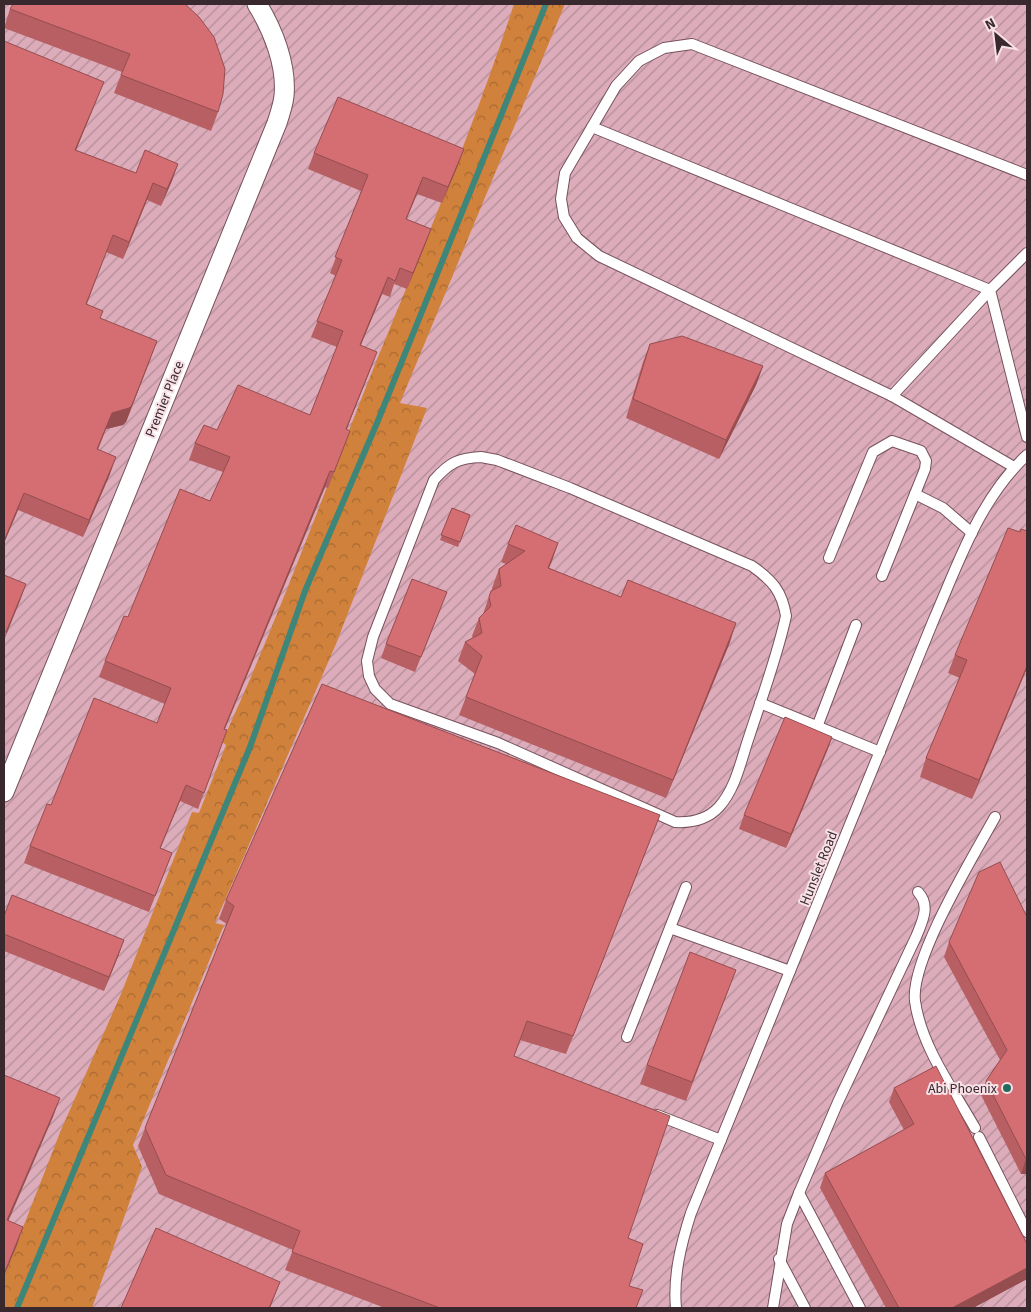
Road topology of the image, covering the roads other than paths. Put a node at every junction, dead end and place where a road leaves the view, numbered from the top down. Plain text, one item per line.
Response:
1 (257, 4) edge
2 (592, 127) junction
3 (1027, 175) edge
4 (1027, 253) edge
5 (990, 290) junction
6 (892, 396) junction
7 (1027, 437) edge
8 (1027, 455) edge
9 (1014, 467) junction
10 (915, 494) junction
11 (972, 533) junction
12 (828, 558) dead end
13 (882, 576) dead end
14 (856, 625) dead end
15 (760, 703) junction
16 (817, 726) junction
17 (880, 752) junction
18 (4, 792) edge
19 (995, 817) dead end
20 (686, 887) dead end
21 (918, 892) dead end
22 (670, 928) junction
23 (790, 972) junction
24 (627, 1037) dead end
25 (650, 1112) edge
26 (721, 1140) junction
27 (799, 1192) junction
28 (1027, 1232) edge
29 (780, 1259) junction
30 (676, 1308) edge
31 (773, 1308) edge
32 (805, 1308) edge
33 (860, 1308) edge

1 - 18 street, Premier Place
2 - 3 lane
2 - 5 lane
2 - 6 lane
4 - 5 lane
5 - 6 lane
5 - 7 lane
6 - 9 lane
8 - 9 lane, Hunslet Road
9 - 11 lane, Hunslet Road
10 - 11 lane
10 - 12 lane
10 - 13 lane
11 - 17 lane, Hunslet Road
14 - 16 lane
15 - 15 lane
15 - 16 lane
16 - 17 lane
17 - 23 lane, Hunslet Road
19 - 28 lane
20 - 22 lane
21 - 27 lane
22 - 23 lane
22 - 24 lane
23 - 26 lane, Hunslet Road
25 - 26 lane
26 - 30 lane, Hunslet Road
27 - 29 lane
27 - 33 lane
29 - 31 lane
29 - 32 lane

